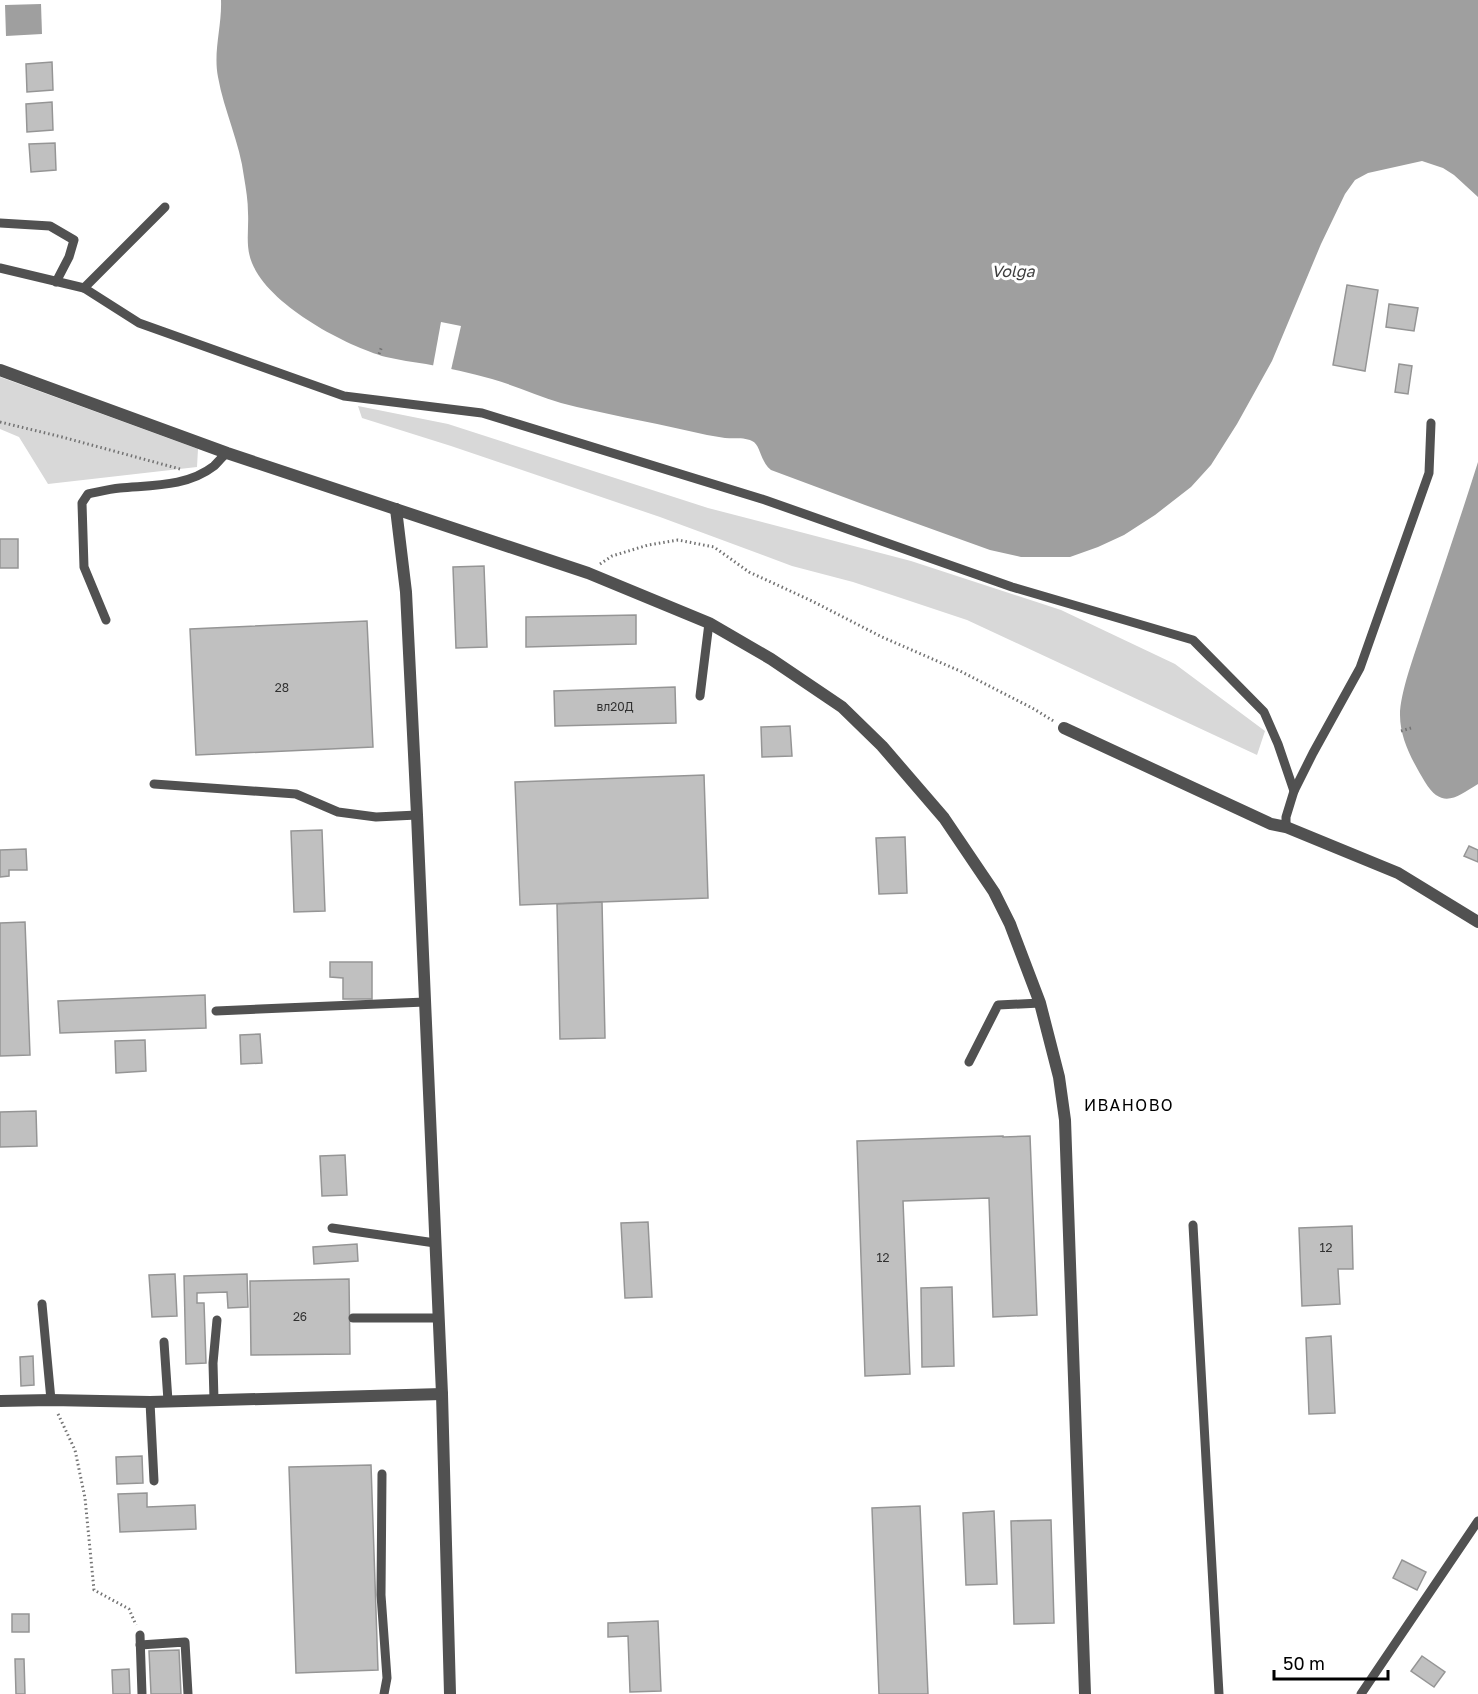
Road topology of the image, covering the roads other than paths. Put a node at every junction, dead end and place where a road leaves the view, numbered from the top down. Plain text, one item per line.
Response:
1 (165, 207) dead end
2 (0, 223) edge
3 (0, 268) edge
4 (56, 282) junction
5 (84, 288) junction
6 (0, 370) edge
7 (1431, 423) dead end
8 (227, 453) junction
9 (396, 509) junction
10 (106, 620) dead end
11 (709, 623) junction
12 (700, 696) dead end
13 (1064, 728) road end
14 (154, 784) dead end
15 (1294, 791) junction
16 (417, 815) junction
17 (1286, 827) junction
18 (1478, 922) edge
19 (425, 1002) junction
20 (1040, 1003) junction
21 (216, 1011) dead end
22 (969, 1062) dead end
23 (1193, 1225) dead end
24 (332, 1228) dead end
25 (435, 1243) junction
26 (42, 1304) dead end
27 (353, 1318) dead end
28 (438, 1318) junction
29 (217, 1320) dead end
30 (164, 1342) dead end
31 (442, 1394) junction
32 (51, 1400) junction
33 (214, 1400) junction
34 (0, 1401) edge
35 (168, 1401) junction
36 (150, 1402) junction
37 (381, 1474) dead end
38 (154, 1481) dead end
39 (1478, 1521) edge
40 (142, 1694) edge
41 (188, 1694) edge
42 (384, 1694) edge
43 (450, 1694) edge
44 (1085, 1694) edge
45 (1219, 1694) edge
46 (1361, 1694) edge

1 - 5 lane
2 - 4 lane
3 - 4 lane
4 - 5 lane
5 - 15 lane
6 - 8 street
7 - 15 lane
8 - 9 street
8 - 10 lane
9 - 11 street
9 - 16 street
11 - 12 lane
11 - 20 street
13 - 17 street
14 - 16 lane
15 - 17 lane
16 - 19 street
17 - 18 street
19 - 21 lane
19 - 25 street
20 - 22 lane
20 - 44 street
23 - 45 lane
24 - 25 lane
25 - 28 street
26 - 32 lane
27 - 28 lane
28 - 31 street
29 - 33 lane
30 - 35 lane
31 - 33 street
31 - 43 street
32 - 34 street
32 - 36 street
33 - 35 street
35 - 36 street
36 - 38 lane
37 - 42 lane
39 - 46 lane
40 - 41 lane

